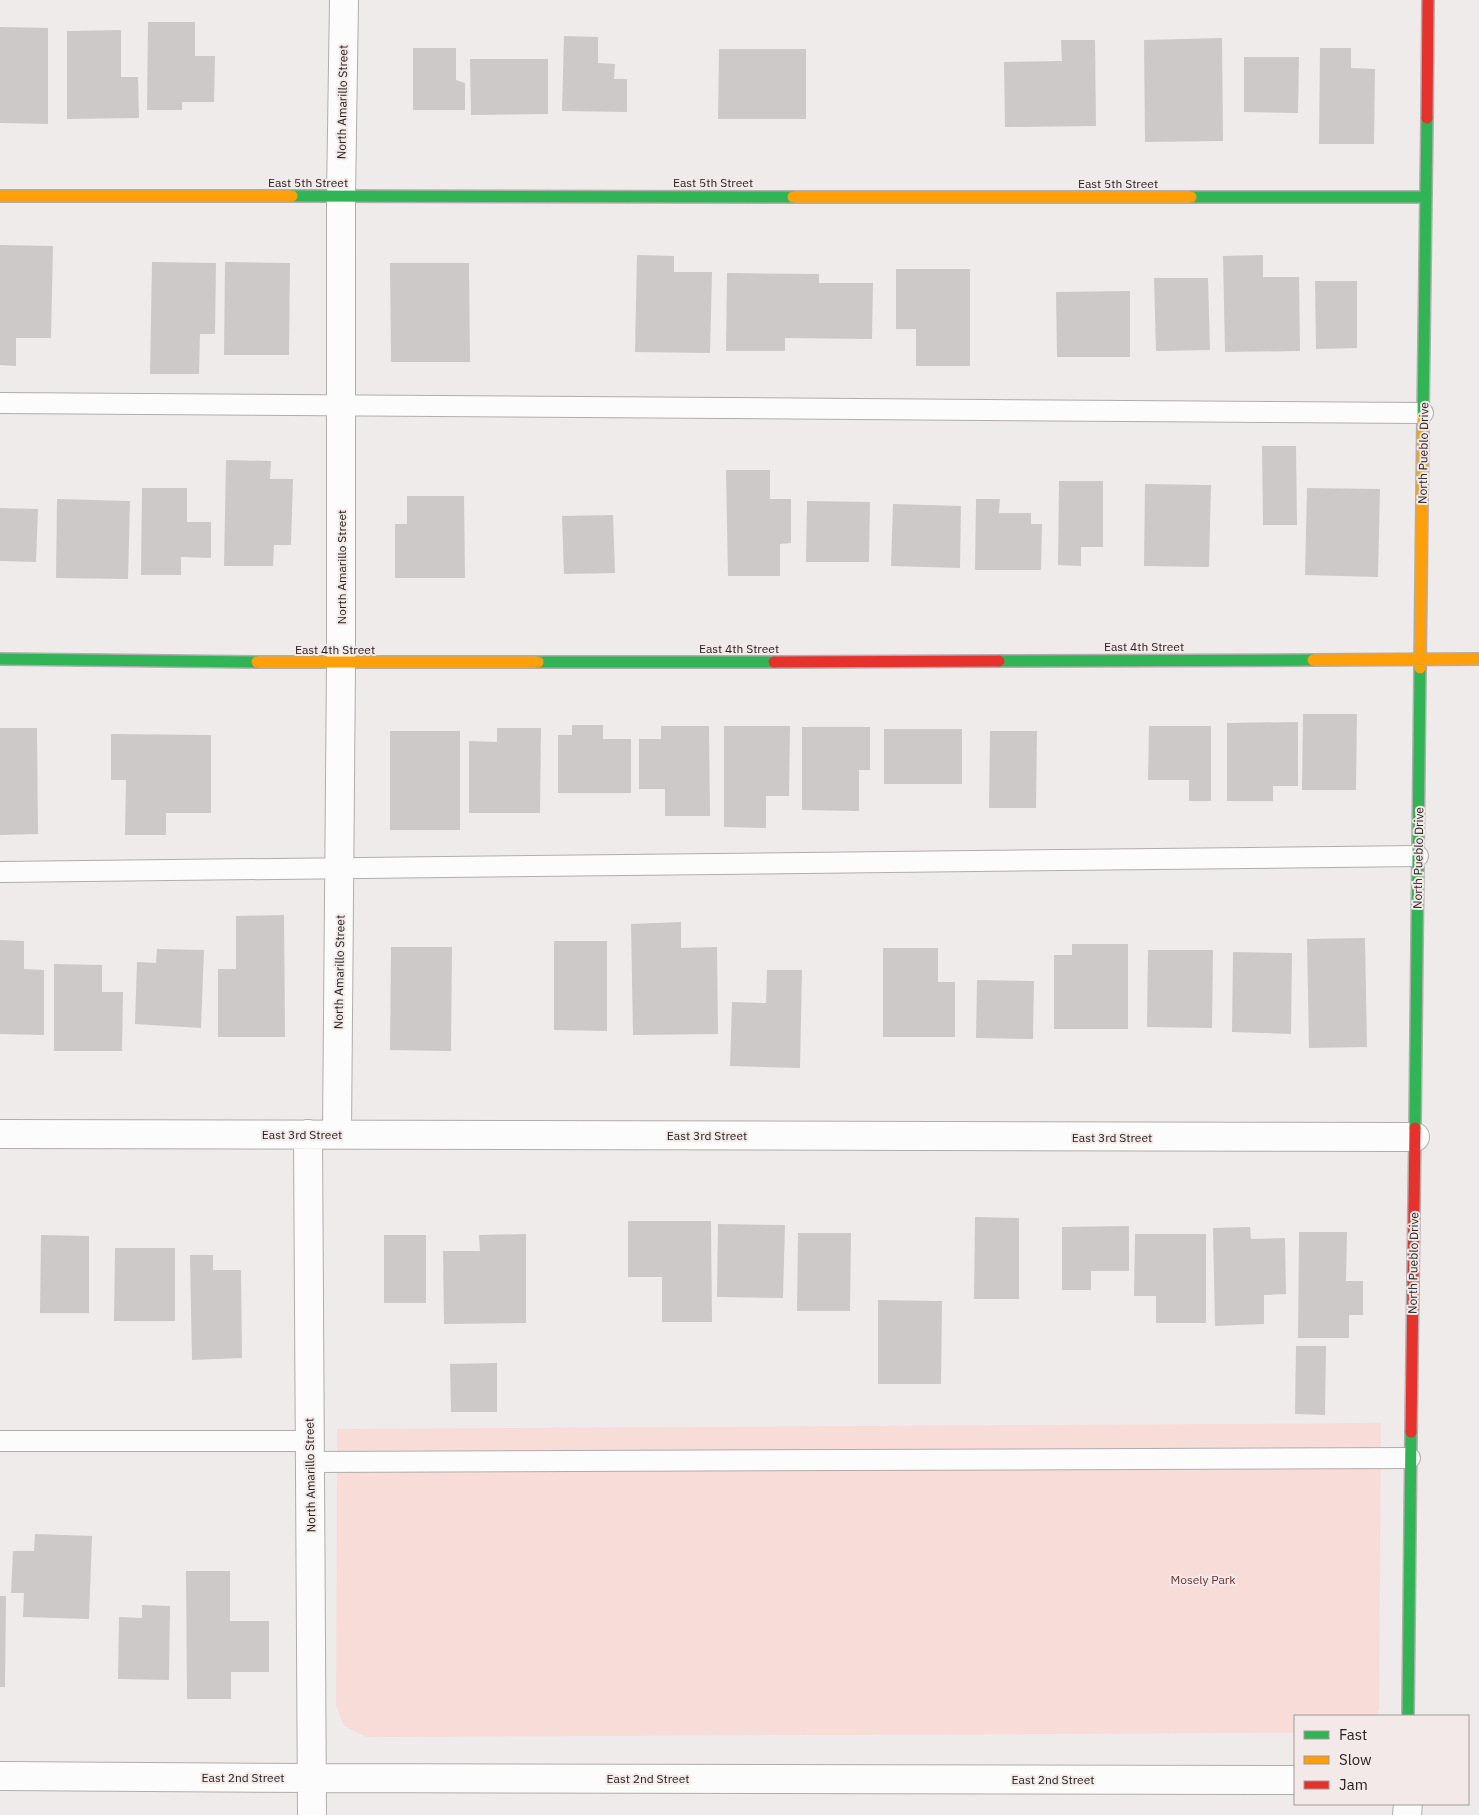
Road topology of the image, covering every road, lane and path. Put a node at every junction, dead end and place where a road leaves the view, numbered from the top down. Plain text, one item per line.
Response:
1 (344, 0) edge
2 (1428, 0) edge
3 (0, 196) edge
4 (341, 196) junction
5 (1425, 197) junction
6 (0, 403) edge
7 (341, 404) junction
8 (1423, 412) junction
9 (1420, 659) junction
10 (1479, 659) edge
11 (0, 660) edge
12 (341, 663) junction
13 (1418, 856) junction
14 (340, 868) junction
15 (0, 872) edge
16 (0, 1134) edge
17 (308, 1134) junction
18 (337, 1134) junction
19 (1415, 1137) junction
20 (0, 1442) edge
21 (310, 1451) junction
22 (1410, 1458) junction
23 (1408, 1715) edge
24 (0, 1776) edge
25 (312, 1778) junction
26 (1294, 1780) edge
27 (312, 1815) edge

1 - 4 street, North Amarillo Street
2 - 5 street, North Pueblo Drive
3 - 4 street, East 5th Street
4 - 5 street, East 5th Street
4 - 7 street, North Amarillo Street
5 - 8 street, North Pueblo Drive
6 - 7 lane
7 - 8 lane
7 - 12 street, North Amarillo Street
8 - 9 street, North Pueblo Drive
9 - 10 street, East 4th Street
9 - 12 street, East 4th Street
9 - 13 street, North Pueblo Drive
11 - 12 street, East 4th Street
12 - 14 street, North Amarillo Street
13 - 14 lane
13 - 19 street, North Pueblo Drive
14 - 15 lane
14 - 18 street, North Amarillo Street
16 - 17 street, East 3rd Street
17 - 18 street, East 3rd Street
17 - 21 street, North Amarillo Street
18 - 19 street, East 3rd Street
19 - 22 street, North Pueblo Drive
20 - 21 lane
21 - 22 lane
21 - 25 street, North Amarillo Street
22 - 23 street, North Pueblo Drive
24 - 25 street, East 2nd Street
25 - 26 street, East 2nd Street
25 - 27 street, North Amarillo Street

